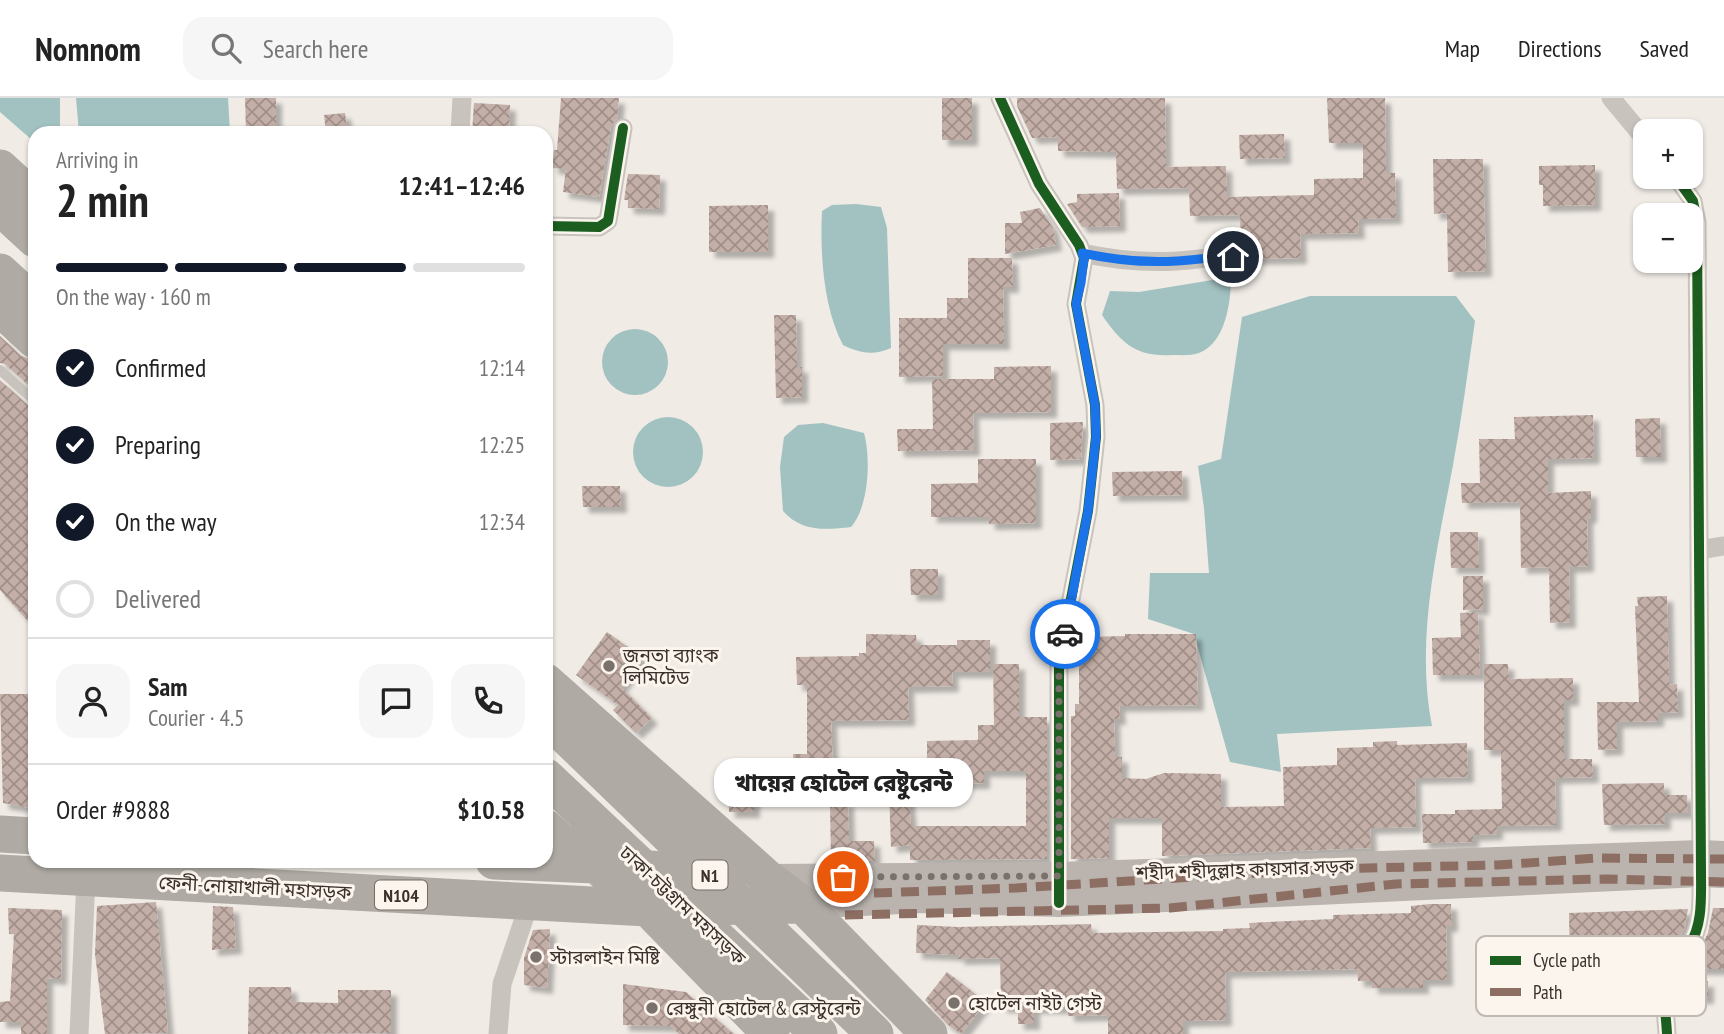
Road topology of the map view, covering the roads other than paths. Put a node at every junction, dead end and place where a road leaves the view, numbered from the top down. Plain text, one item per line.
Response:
1 (462, 98) edge
2 (1000, 98) edge
3 (1611, 98) edge
4 (1633, 125) edge
5 (460, 126) edge
6 (623, 128) dead end
7 (0, 167) edge
8 (1684, 189) edge
9 (28, 193) edge
10 (0, 207) edge
11 (553, 226) edge
12 (28, 233) edge
13 (1082, 253) junction
14 (1233, 257) dead end
15 (0, 272) edge
16 (28, 298) edge
17 (0, 308) edge
18 (28, 334) edge
19 (0, 370) edge
20 (28, 395) edge
21 (1724, 546) edge
22 (1699, 550) junction
23 (553, 688) edge
24 (553, 724) edge
25 (553, 784) edge
26 (0, 834) edge
27 (553, 834) edge
28 (28, 836) edge
29 (553, 863) edge
30 (596, 864) junction
31 (1712, 864) edge
32 (0, 873) edge
33 (86, 878) junction
34 (766, 878) junction
35 (1059, 889) junction
36 (530, 901) junction
37 (803, 905) junction
38 (649, 908) junction
39 (1696, 936) edge
40 (1666, 1016) edge
41 (79, 1034) edge
42 (498, 1034) edge
43 (771, 1034) edge
44 (819, 1034) edge
45 (875, 1034) edge
46 (929, 1034) edge
47 (1667, 1034) edge

1 - 5 street
2 - 13 street
3 - 4 street
6 - 11 street
7 - 9 highway
8 - 22 street
10 - 12 highway
13 - 14 street
13 - 35 street
15 - 16 highway
17 - 18 highway
19 - 20 lane
21 - 22 street
22 - 31 street
23 - 34 highway
24 - 45 highway, ঢাকা-চট্টগ্রাম মহাসড়ক / N1, bridge
25 - 44 highway, ঢাকা-চট্টগ্রাম মহাসড়ক / N1, bridge
26 - 28 highway
27 - 30 highway
29 - 30 highway, N104
30 - 34 highway, N104
30 - 38 highway
31 - 35 main road, শহীদ শহীদুল্লাহ কায়সার সড়ক / N104
31 - 39 street
32 - 33 highway, ফেনী-নোয়াখালী মহাসড়ক / N104
33 - 36 highway, ফেনী-নোয়াখালী মহাসড়ক / N104
33 - 41 street
34 - 35 main road, শহীদ শহীদুল্লাহ কায়সার সড়ক / N104
34 - 37 highway
35 - 37 main road, শহীদ শহীদুল্লাহ কায়সার সড়ক / N104
36 - 38 highway, ফেনী-নোয়াখালী মহাসড়ক / N104
36 - 42 street
37 - 38 highway, ফেনী-নোয়াখালী মহাসড়ক / N104
37 - 46 highway
38 - 43 highway
40 - 47 street

